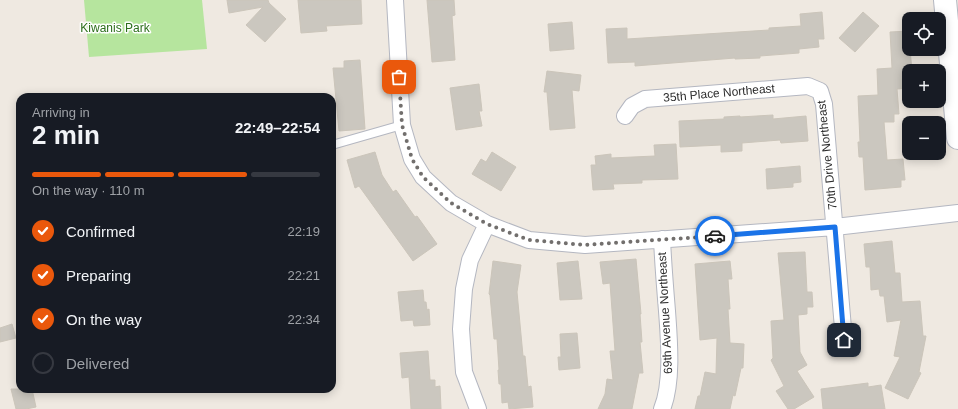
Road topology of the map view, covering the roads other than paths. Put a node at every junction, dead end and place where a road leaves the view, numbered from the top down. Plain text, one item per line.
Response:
1 (395, 0) edge
2 (945, 0) edge
3 (820, 91) joint
4 (625, 116) dead end
5 (402, 125) junction
6 (958, 138) edge
7 (336, 144) edge
8 (958, 213) edge
9 (487, 224) junction
10 (835, 227) junction
11 (662, 239) junction
12 (844, 340) dead end
13 (478, 409) edge
14 (662, 409) edge

1 - 5 street
2 - 6 street
3 - 4 street, 35th Place Northeast
3 - 10 street, 70th Drive Northeast
5 - 7 lane
5 - 9 street
8 - 10 street
9 - 11 street
9 - 13 street
10 - 11 street
10 - 12 street, 70th Drive Northeast
11 - 14 street, 69th Avenue Northeast

